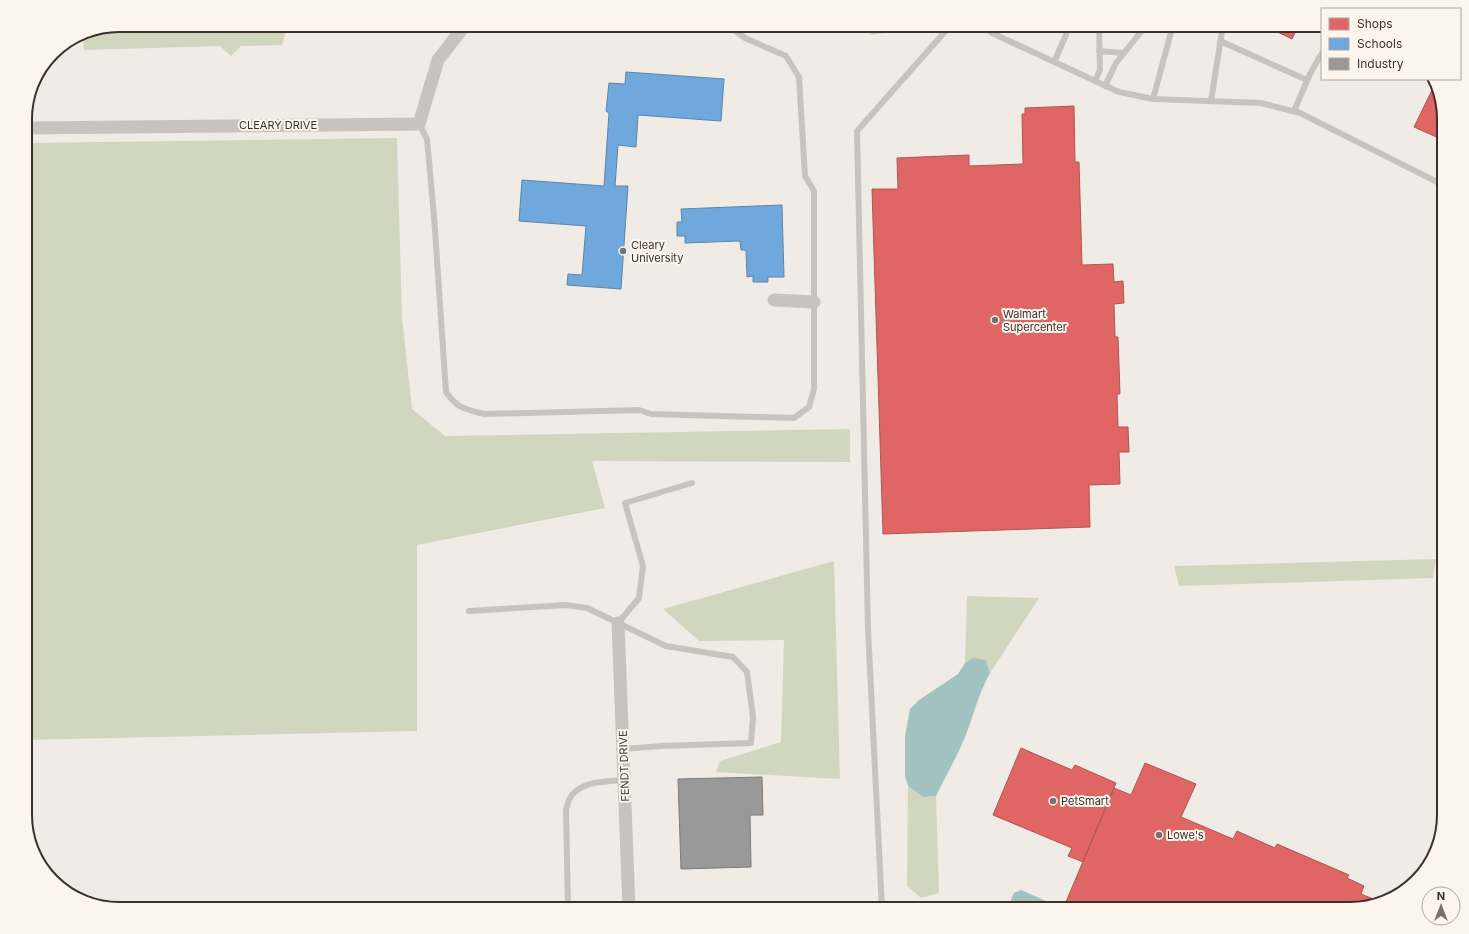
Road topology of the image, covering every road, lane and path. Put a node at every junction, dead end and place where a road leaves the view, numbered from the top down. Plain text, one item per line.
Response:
1 (460, 32) edge
2 (737, 32) edge
3 (945, 32) edge
4 (991, 32) edge
5 (1066, 32) edge
6 (1099, 32) edge
7 (1140, 32) edge
8 (1171, 32) edge
9 (1222, 32) edge
10 (1220, 41) junction
11 (1099, 51) junction
12 (1124, 53) junction
13 (1321, 54) edge
14 (1054, 62) junction
15 (1307, 80) junction
16 (1096, 81) junction
17 (1105, 86) junction
18 (1153, 99) junction
19 (1212, 101) junction
20 (1294, 111) junction
21 (419, 124) junction
22 (32, 128) edge
23 (1437, 182) edge
24 (774, 300) dead end
25 (814, 302) junction
26 (692, 483) dead end
27 (469, 611) dead end
28 (618, 623) junction
29 (623, 749) junction
30 (624, 780) junction
31 (568, 902) edge
32 (629, 902) edge
33 (882, 902) edge

1 - 21 street
2 - 25 lane
3 - 33 lane
4 - 14 lane
5 - 14 lane
6 - 11 lane
7 - 12 lane
8 - 18 lane
9 - 10 lane
10 - 15 lane
10 - 19 lane
11 - 12 lane
11 - 16 lane
12 - 17 lane
13 - 15 lane
14 - 16 lane
15 - 20 lane
16 - 17 lane
17 - 18 lane
18 - 19 lane
19 - 20 lane
20 - 23 lane
21 - 22 street, CLEARY DRIVE
21 - 25 lane
24 - 25 street
26 - 28 lane
27 - 28 lane
28 - 29 street, FENDT DRIVE
28 - 29 lane
29 - 30 street, FENDT DRIVE
30 - 31 lane
30 - 32 street, FENDT DRIVE

